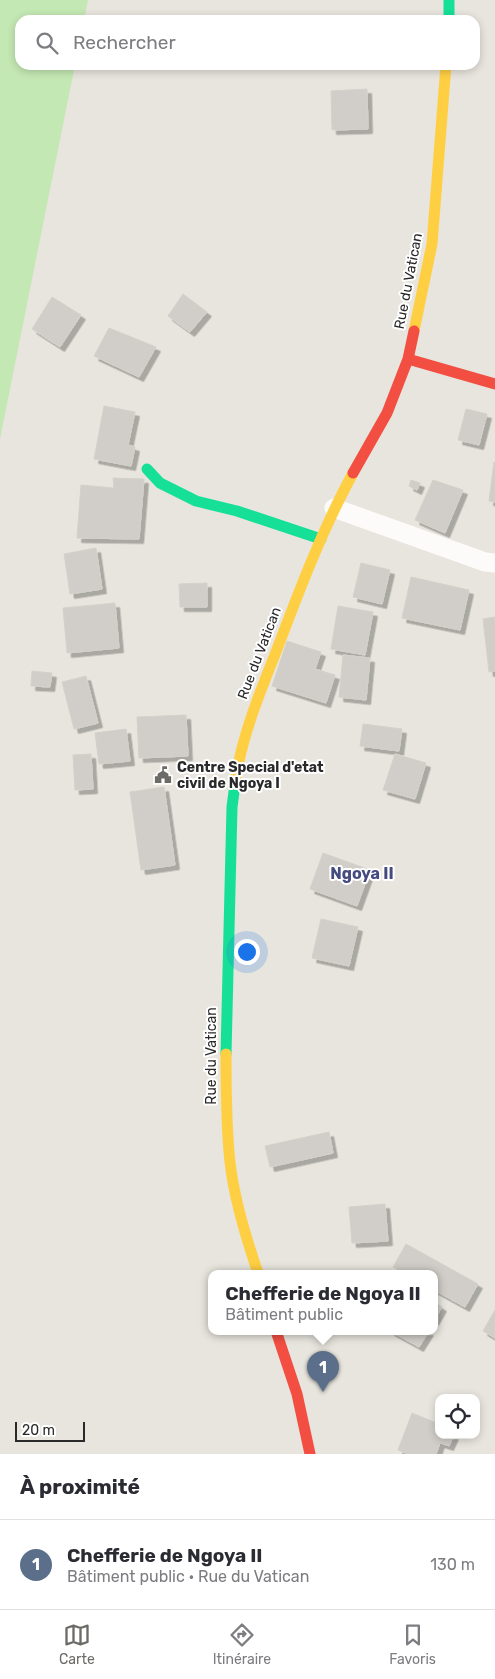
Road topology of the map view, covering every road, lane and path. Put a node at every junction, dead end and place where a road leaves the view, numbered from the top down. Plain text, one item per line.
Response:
1 (449, 0) edge
2 (449, 15) edge
3 (446, 70) edge
4 (408, 359) junction
5 (495, 384) edge
6 (147, 469) dead end
7 (334, 508) junction
8 (321, 539) junction
9 (495, 563) edge
10 (257, 1270) edge
11 (277, 1335) edge
12 (310, 1454) edge

1 - 2 street
3 - 4 street, Rue du Vatican
4 - 5 street
4 - 7 street, Rue du Vatican
6 - 8 street
7 - 8 street, Rue du Vatican
7 - 9 street
8 - 10 street, Rue du Vatican
11 - 12 street

